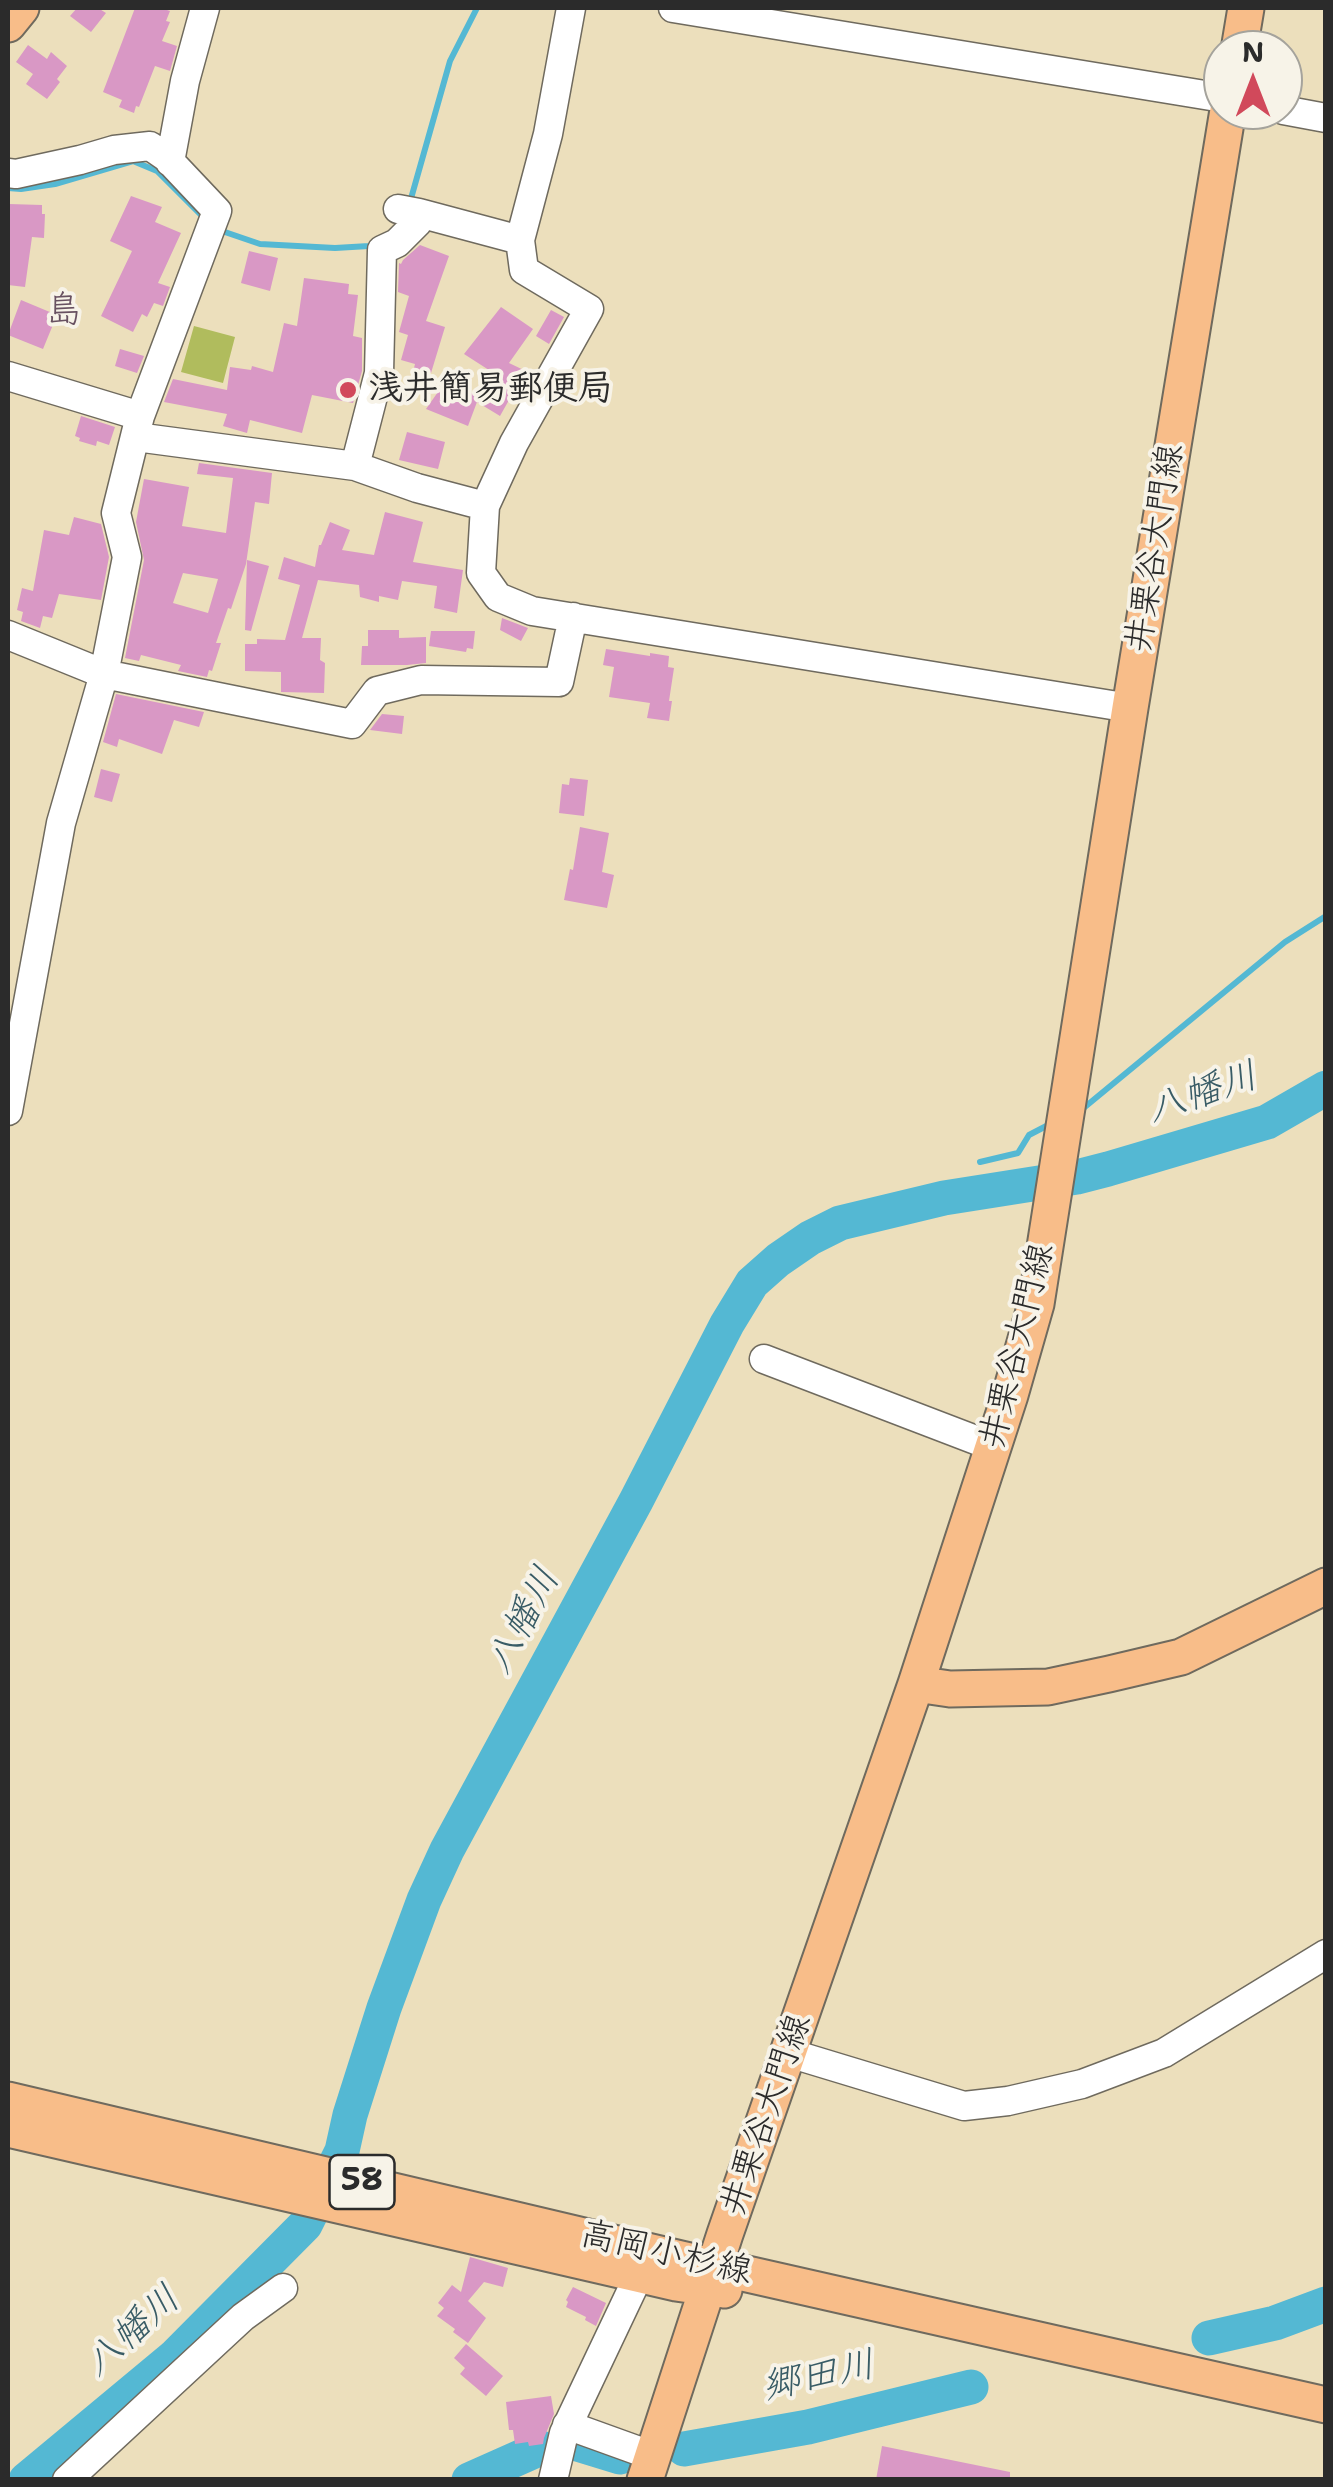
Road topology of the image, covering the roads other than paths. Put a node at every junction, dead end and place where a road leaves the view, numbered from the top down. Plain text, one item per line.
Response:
1 (20, 8) edge
2 (204, 8) edge
3 (571, 8) edge
4 (673, 8) edge
5 (8, 24) edge
6 (1203, 95) edge
7 (1225, 130) edge
8 (170, 162) junction
9 (8, 173) edge
10 (520, 240) junction
11 (8, 376) edge
12 (138, 427) junction
13 (355, 466) junction
14 (486, 506) junction
15 (573, 617) junction
16 (8, 635) edge
17 (104, 674) junction
18 (1130, 708) junction
19 (8, 1111) edge
20 (764, 1359) dead end
21 (994, 1447) junction
22 (1326, 1586) edge
23 (916, 1684) junction
24 (1326, 1954) edge
25 (789, 2053) junction
26 (8, 2100) edge
27 (8, 2129) edge
28 (639, 2274) junction
29 (713, 2276) junction
30 (283, 2288) dead end
31 (1326, 2405) edge
32 (568, 2426) junction
33 (1326, 2430) edge
34 (649, 2468) edge
35 (66, 2480) edge
36 (554, 2480) edge

1 - 5 main road
2 - 8 street
3 - 10 street
4 - 6 street
7 - 18 main road, 井栗谷大門線
8 - 9 street
8 - 12 street
10 - 13 street
10 - 14 street
11 - 12 street
12 - 13 street
12 - 17 street
13 - 14 street
14 - 15 street
15 - 17 street
15 - 18 street
16 - 17 street
17 - 19 street
18 - 21 main road, 井栗谷大門線
20 - 21 street
21 - 23 main road, 井栗谷大門線
22 - 23 main road
23 - 25 main road, 井栗谷大門線
24 - 25 street
25 - 29 main road, 井栗谷大門線
26 - 29 main road, 高岡小杉線 / 58
27 - 28 main road, 高岡小杉線 / 58
28 - 29 main road, 高岡小杉線 / 58
28 - 32 street
29 - 31 main road, 高岡小杉線 / 58
29 - 33 main road, 高岡小杉線 / 58
29 - 34 main road, 井栗谷大門線
30 - 35 street
32 - 34 street
32 - 36 street

